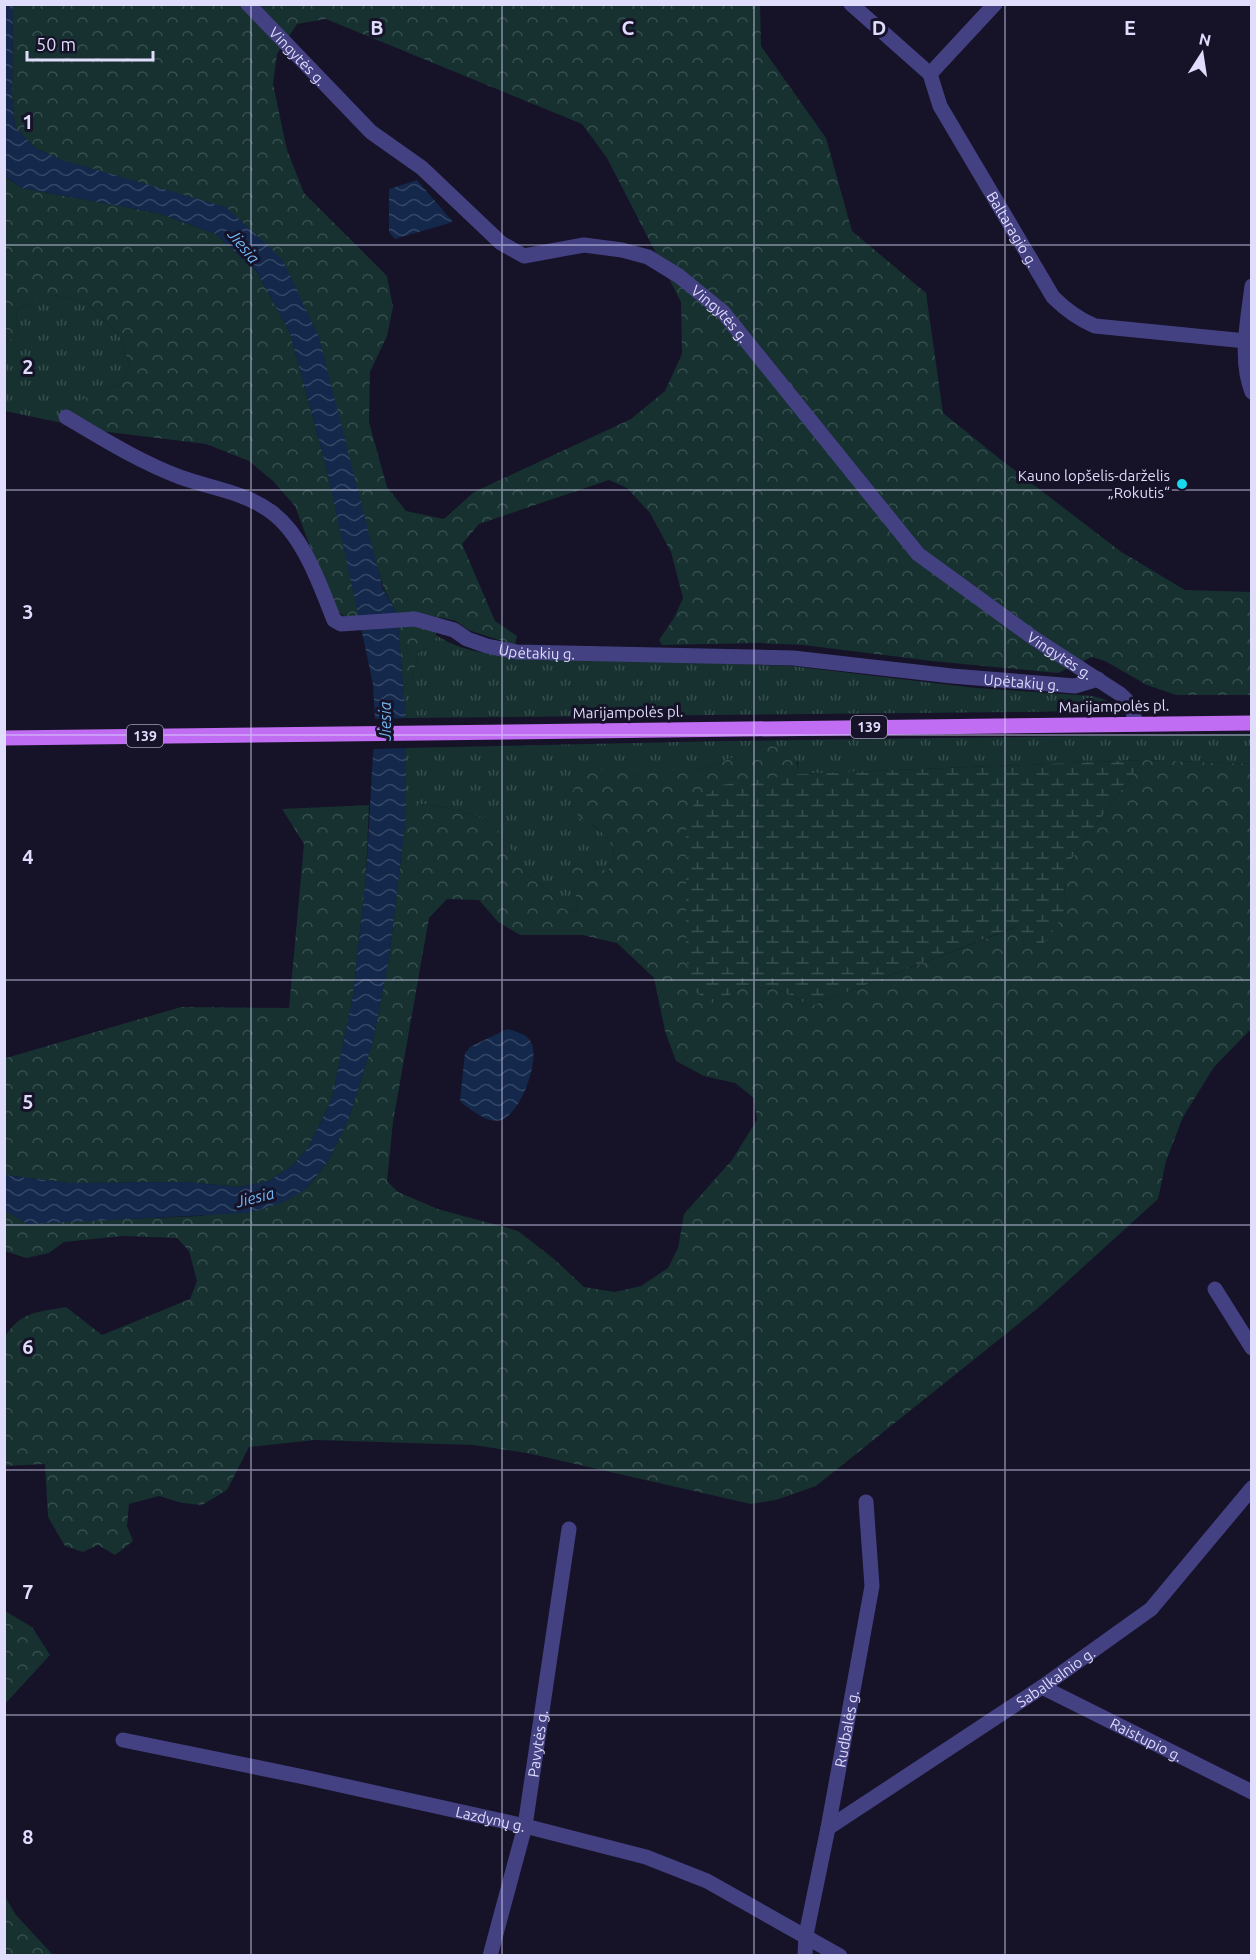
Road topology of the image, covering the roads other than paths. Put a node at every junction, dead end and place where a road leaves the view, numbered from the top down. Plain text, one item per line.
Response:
1 (248, 4) edge
2 (851, 4) edge
3 (994, 4) edge
4 (930, 74) junction
5 (1251, 286) edge
6 (1246, 341) junction
7 (1251, 392) edge
8 (66, 417) dead end
9 (1098, 679) junction
10 (1251, 723) edge
11 (1136, 724) junction
12 (4, 738) edge
13 (1215, 1288) dead end
14 (1251, 1348) edge
15 (1251, 1488) edge
16 (866, 1502) dead end
17 (569, 1529) dead end
18 (1042, 1687) junction
19 (123, 1740) dead end
20 (1251, 1792) edge
21 (525, 1826) junction
22 (828, 1828) junction
23 (806, 1935) junction
24 (490, 1956) edge
25 (805, 1956) edge
26 (840, 1956) edge

1 - 9 street, Vingytės g.
2 - 4 street
3 - 4 street
4 - 6 street, Baltaragio g.
5 - 6 street
6 - 7 street
8 - 9 street, Upėtakių g.
9 - 11 street, Vingytės g.
10 - 11 main road, Marijampolės pl. / 139
11 - 12 main road, Marijampolės pl. / 139
13 - 14 street
15 - 18 street, Sabalkalnio g.
16 - 22 street, Rudbalės g.
17 - 21 street, Pavytės g.
18 - 20 street, Raistupio g.
18 - 22 street, Sabalkalnio g.
19 - 21 street, Lazdynų g.
21 - 23 street, Lazdynų g.
21 - 24 street, Pavytės g.
22 - 23 street, Rudbalės g.
23 - 25 street, Rudbalės g.
23 - 26 street, Lazdynų g.

